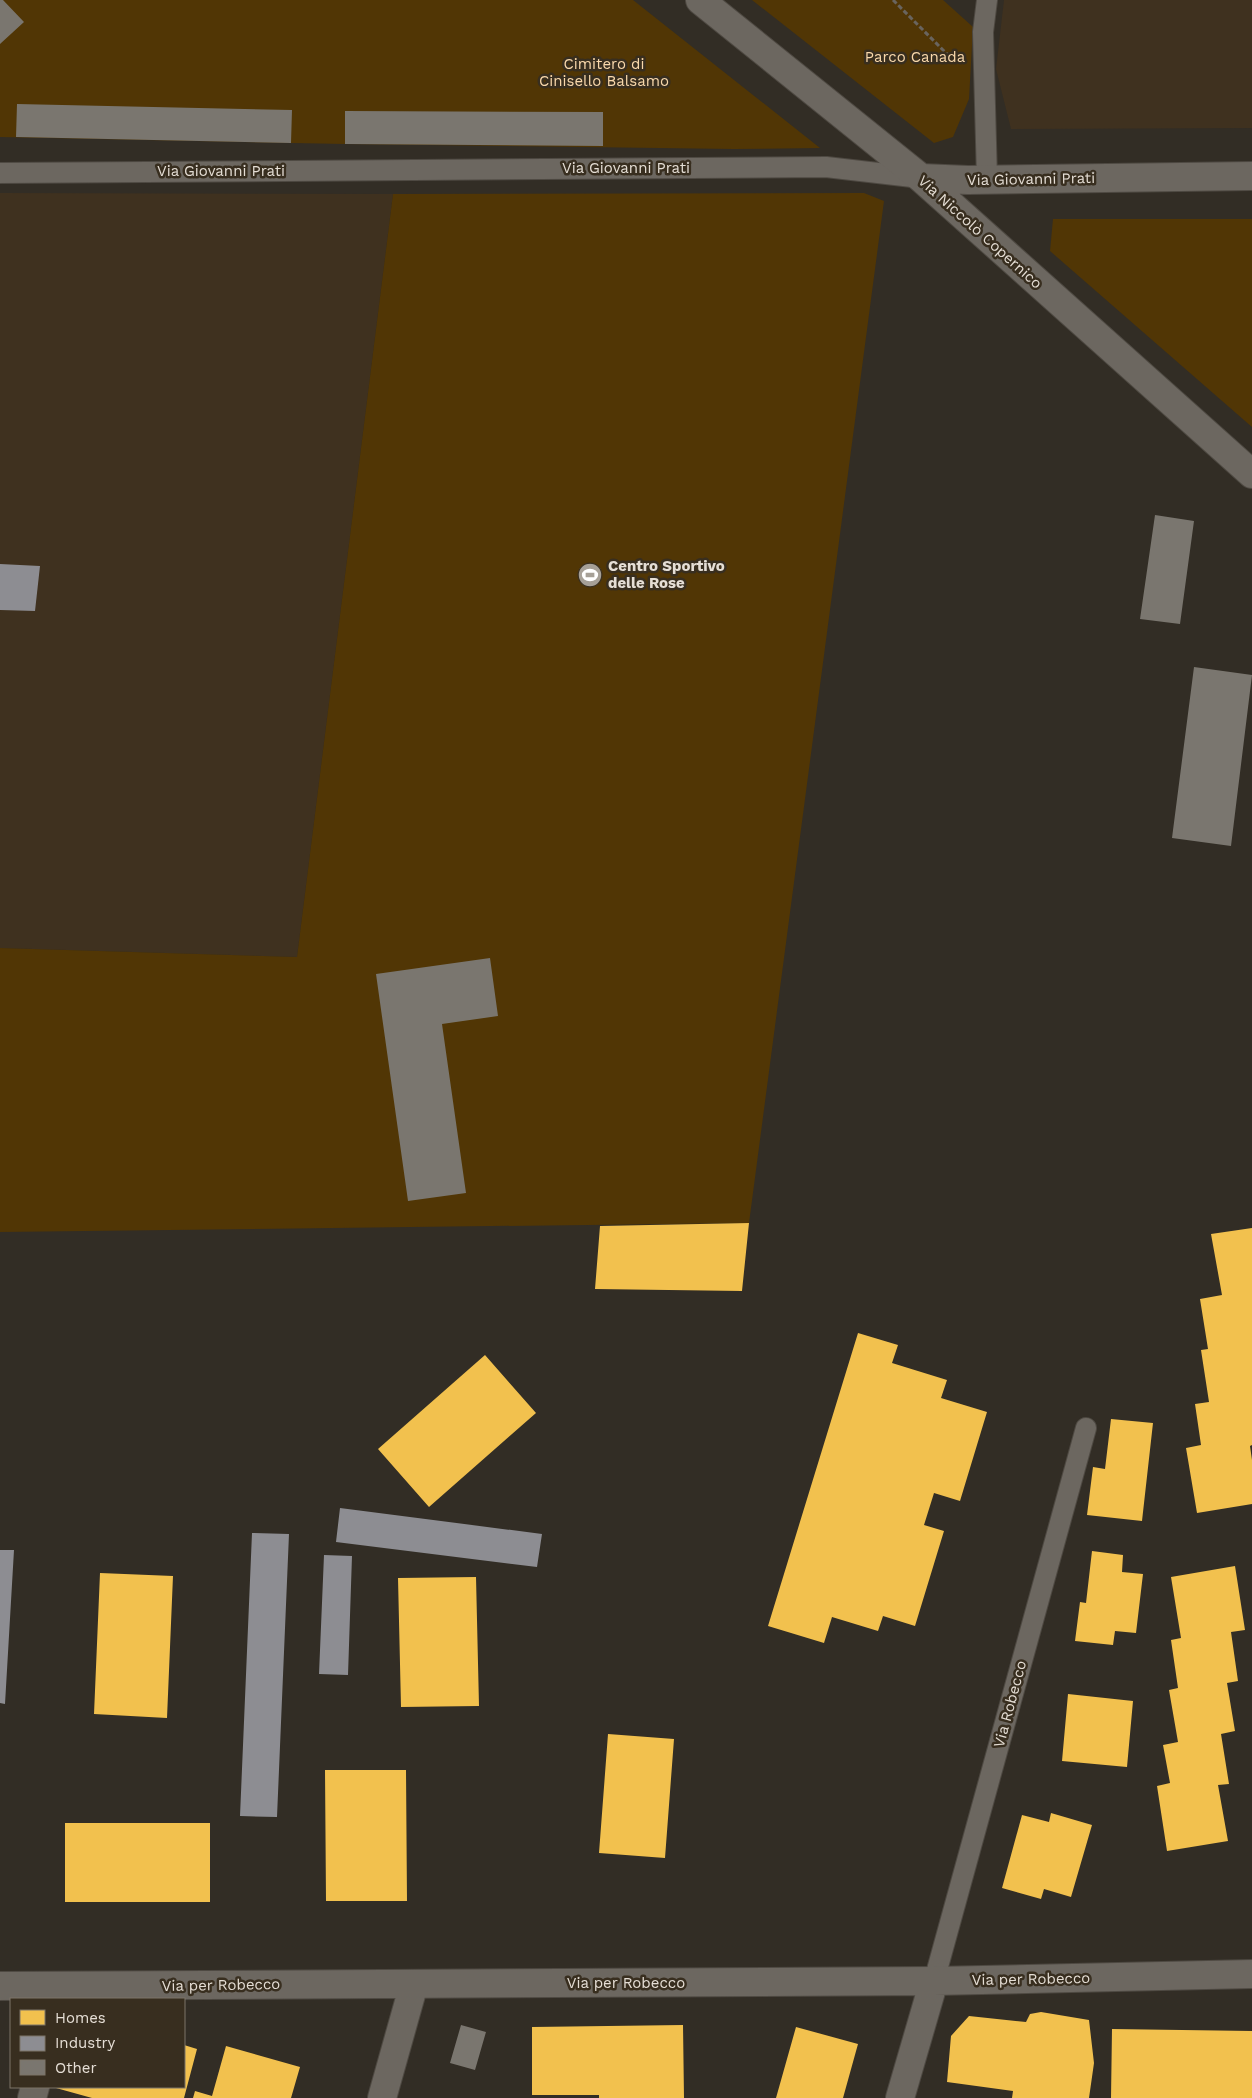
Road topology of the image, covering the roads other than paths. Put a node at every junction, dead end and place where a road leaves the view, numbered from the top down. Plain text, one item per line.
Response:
1 (700, 0) edge
2 (988, 0) edge
3 (0, 173) edge
4 (1252, 176) edge
5 (920, 178) junction
6 (987, 179) junction
7 (1252, 474) edge
8 (1086, 1428) dead end
9 (1252, 1974) edge
10 (934, 1981) junction
11 (414, 1984) junction
12 (0, 1986) edge
13 (61, 1993) edge
14 (382, 2098) edge
15 (900, 2098) edge

1 - 5 street, Via Niccolò Copernico
2 - 6 lane
3 - 5 lane, Via Giovanni Prati
4 - 6 street, Via Giovanni Prati
5 - 6 street, Via Giovanni Prati
5 - 7 street, Via Niccolò Copernico
8 - 10 lane, Via Robecco
9 - 10 street, Via per Robecco
10 - 11 street, Via per Robecco
10 - 15 street
11 - 13 street, Via per Robecco
11 - 14 street
12 - 13 street, Via per Robecco

